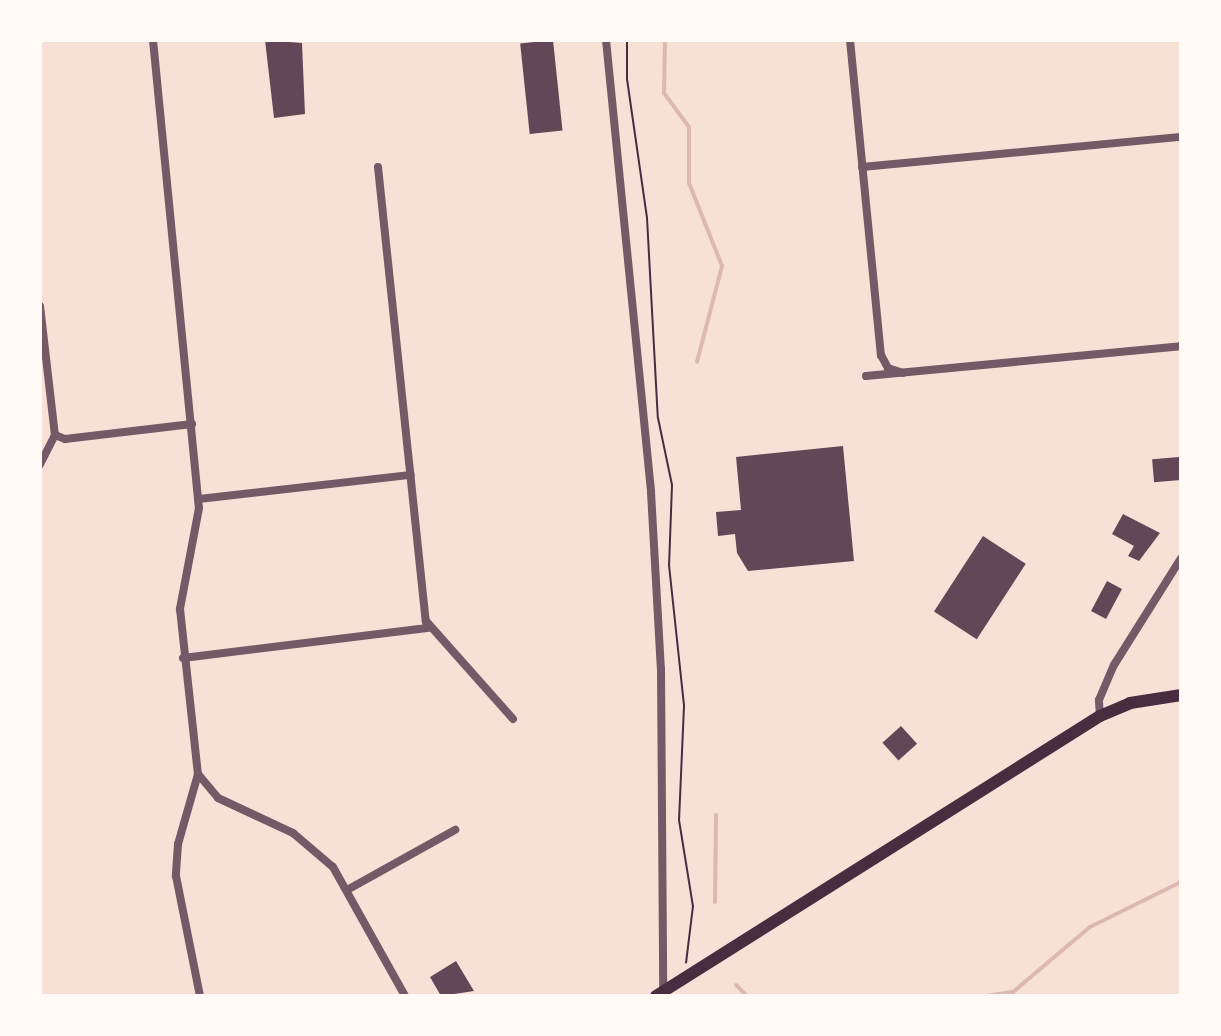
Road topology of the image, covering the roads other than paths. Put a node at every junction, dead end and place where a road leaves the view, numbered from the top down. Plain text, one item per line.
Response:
1 (153, 40) edge
2 (606, 40) edge
3 (850, 40) edge
4 (1181, 137) edge
5 (378, 167) dead end
6 (862, 167) junction
7 (40, 306) edge
8 (1181, 346) edge
9 (903, 373) junction
10 (866, 376) dead end
11 (192, 424) junction
12 (55, 435) junction
13 (40, 465) edge
14 (411, 475) junction
15 (199, 499) junction
16 (1181, 558) edge
17 (429, 628) junction
18 (183, 658) junction
19 (1178, 697) edge
20 (1100, 716) junction
21 (513, 719) dead end
22 (198, 774) junction
23 (455, 830) dead end
24 (347, 890) junction
25 (660, 994) edge
26 (200, 996) edge
27 (405, 996) edge

1 - 11 street
2 - 25 street
3 - 6 street
4 - 6 street
5 - 14 street
6 - 9 street
7 - 12 street
8 - 9 street
9 - 10 street
11 - 12 street
11 - 15 street
12 - 13 street
14 - 15 street
14 - 17 street
15 - 18 street
16 - 20 street
17 - 18 street
17 - 21 street
18 - 22 street
19 - 20 main road
20 - 25 main road
22 - 24 street
22 - 26 street
23 - 24 street
24 - 27 street

